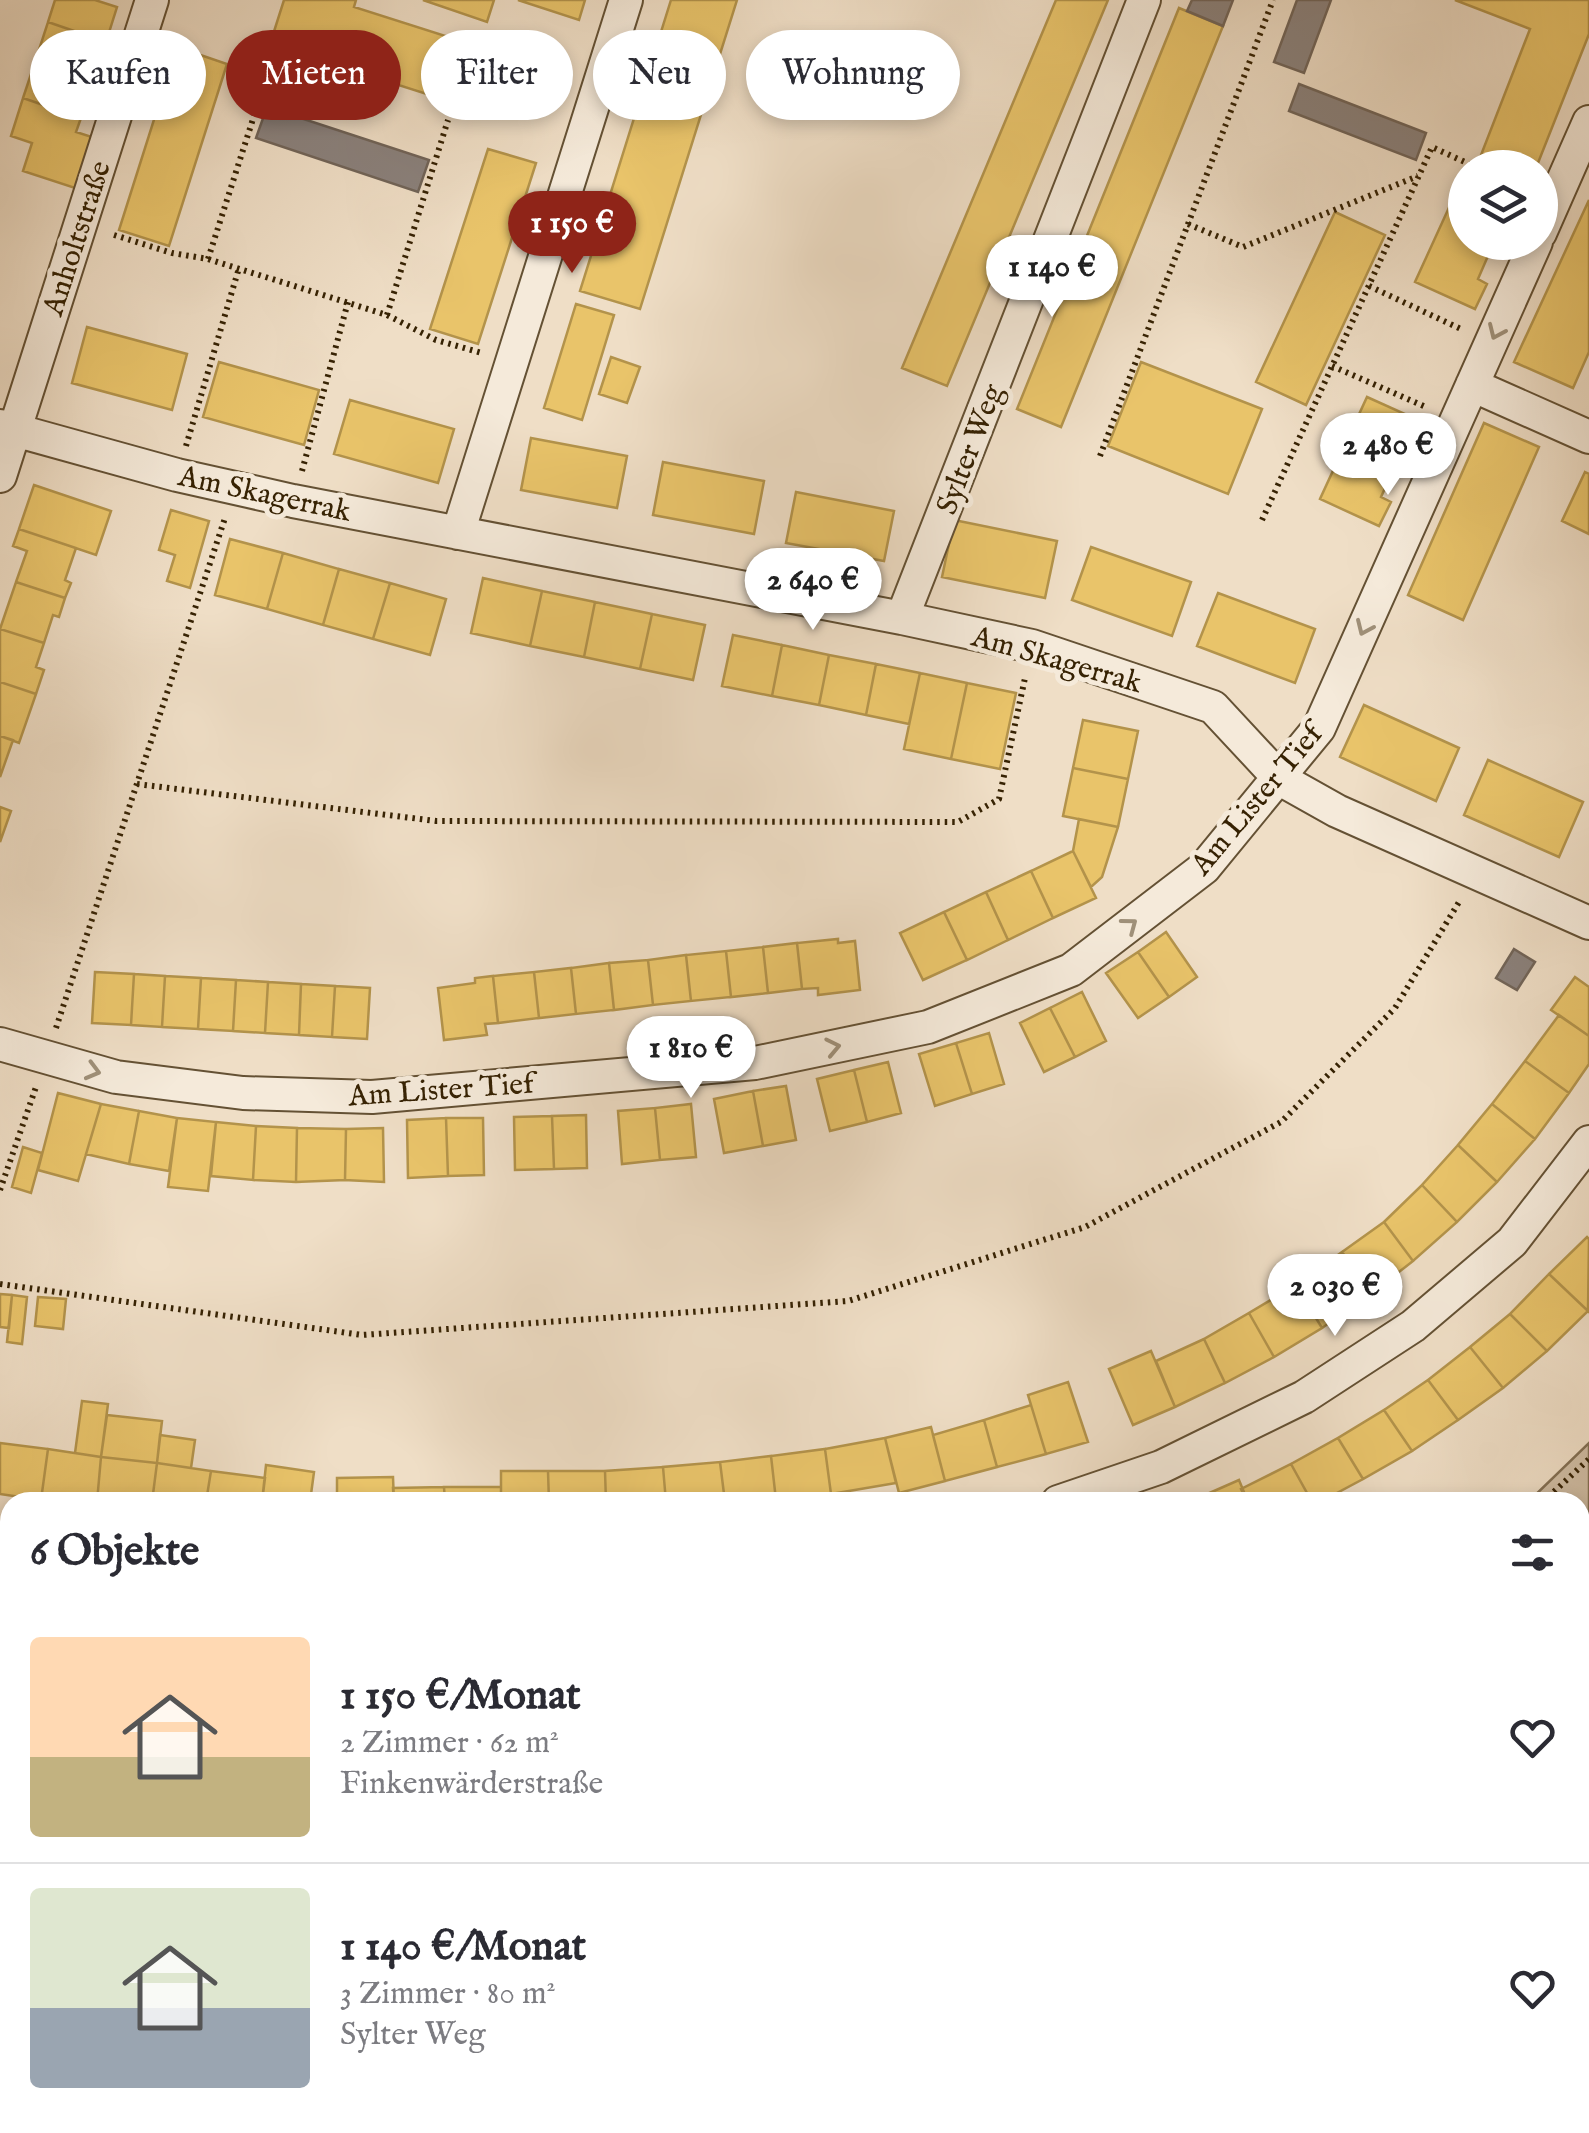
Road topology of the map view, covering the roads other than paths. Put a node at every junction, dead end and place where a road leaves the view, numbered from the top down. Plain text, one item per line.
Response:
1 (152, 0) edge
2 (626, 0) edge
3 (1144, 0) edge
4 (1589, 122) edge
5 (1558, 192) edge
6 (1528, 260) edge
7 (1472, 386) junction
8 (7, 428) edge
9 (1589, 437) edge
10 (0, 476) edge
11 (458, 533) junction
12 (902, 618) junction
13 (1280, 779) junction
14 (1589, 924) edge
15 (0, 1044) edge
16 (1589, 1142) edge
17 (1087, 1492) edge

1 - 8 street, Anholtstraße
2 - 11 street
3 - 12 street, Sylter Weg
4 - 5 street
6 -> 7 street, Am Lister Tief
7 - 9 street
7 -> 13 street, Am Lister Tief
8 - 10 street, Anholtstraße
8 - 11 street, Am Skagerrak
11 - 12 street, Am Skagerrak
12 - 13 street, Am Skagerrak
13 - 14 street, Am Skagerrak
15 -> 13 street, Am Lister Tief
16 - 17 street

